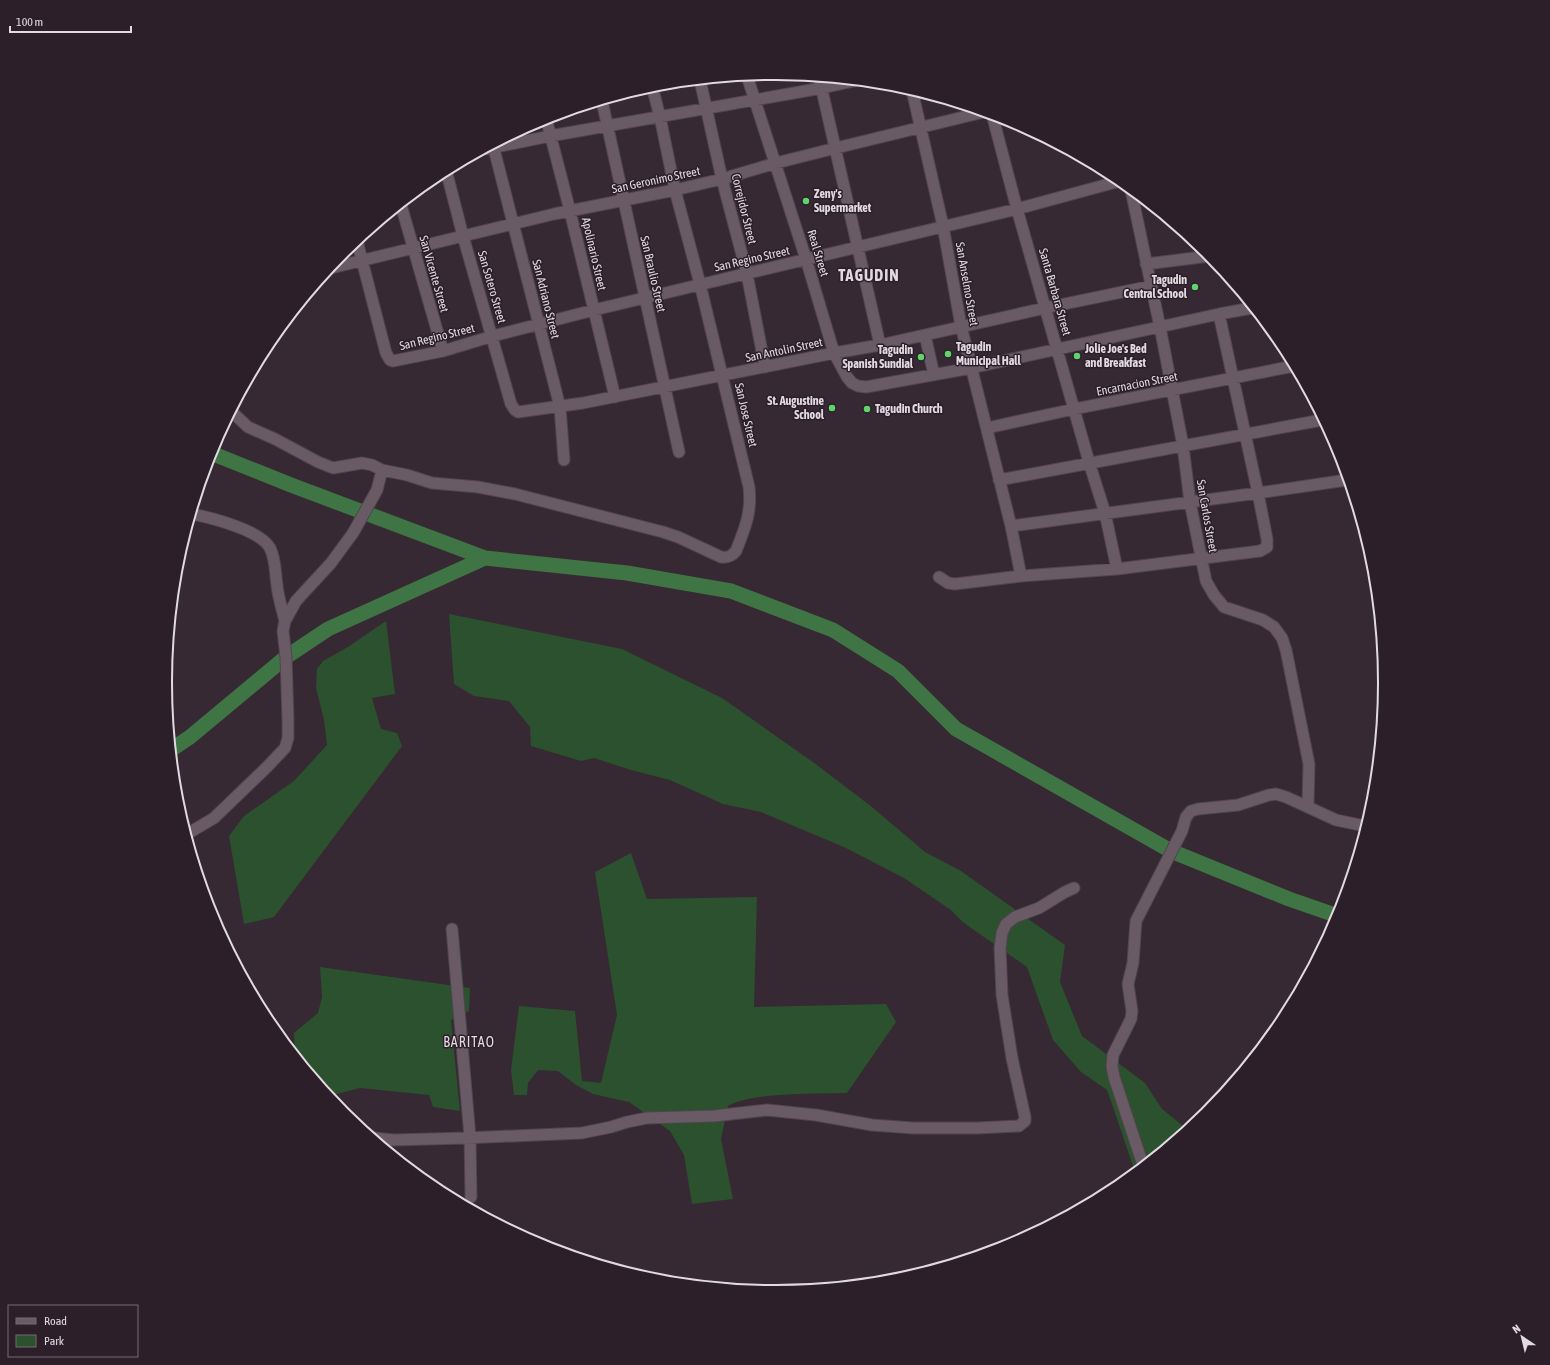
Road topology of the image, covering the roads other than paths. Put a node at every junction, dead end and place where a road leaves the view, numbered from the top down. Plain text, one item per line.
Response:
1 (748, 81) edge
2 (821, 83) edge
3 (701, 84) edge
4 (654, 93) edge
5 (914, 97) edge
6 (754, 100) junction
7 (603, 106) edge
8 (707, 107) junction
9 (975, 114) edge
10 (660, 117) junction
11 (994, 121) edge
12 (547, 125) edge
13 (607, 126) junction
14 (921, 127) junction
15 (550, 136) junction
16 (502, 146) edge
17 (836, 148) junction
18 (492, 151) edge
19 (776, 163) junction
20 (448, 177) edge
21 (722, 179) junction
22 (1112, 183) edge
23 (675, 190) junction
24 (1133, 198) edge
25 (623, 199) junction
26 (1017, 209) junction
27 (402, 210) edge
28 (570, 211) junction
29 (513, 223) junction
30 (943, 226) junction
31 (463, 236) junction
32 (858, 246) junction
33 (359, 247) edge
34 (413, 248) junction
35 (1202, 257) edge
36 (806, 259) junction
37 (363, 260) junction
38 (1146, 264) junction
39 (340, 266) edge
40 (747, 274) junction
41 (700, 284) junction
42 (1151, 286) junction
43 (645, 297) junction
44 (1046, 308) junction
45 (1247, 309) edge
46 (594, 310) junction
47 (1219, 314) junction
48 (539, 324) junction
49 (961, 326) junction
50 (1160, 327) junction
51 (925, 335) junction
52 (493, 336) junction
53 (880, 345) junction
54 (1058, 350) junction
55 (443, 351) junction
56 (834, 353) junction
57 (765, 367) junction
58 (1288, 367) edge
59 (971, 368) junction
60 (934, 375) junction
61 (723, 376) junction
62 (1232, 379) junction
63 (666, 387) junction
64 (1171, 390) junction
65 (615, 397) junction
66 (560, 407) junction
67 (1074, 409) junction
68 (515, 410) joint
69 (235, 415) edge
70 (1317, 421) edge
71 (987, 428) junction
72 (1245, 435) junction
73 (1182, 446) junction
74 (679, 452) dead end
75 (564, 460) dead end
76 (1089, 462) junction
77 (382, 470) junction
78 (999, 480) junction
79 (1343, 481) edge
80 (1258, 494) junction
81 (1190, 502) junction
82 (1105, 513) junction
83 (197, 515) edge
84 (1011, 526) junction
85 (1201, 559) junction
86 (1117, 569) junction
87 (1021, 576) junction
88 (939, 577) dead end
89 (285, 621) junction
90 (1308, 806) junction
91 (1360, 825) edge
92 (191, 831) edge
93 (1074, 888) dead end
94 (452, 929) dead end
95 (470, 1137) junction
96 (383, 1139) edge
97 (1141, 1160) edge
98 (471, 1197) dead end

1 - 6 street, Real Street
2 - 6 street
2 - 17 street
3 - 8 street, Correjidor Street
4 - 10 street, San Jose Street
5 - 14 street, San Anselmo Street
6 - 8 street
6 - 19 street, Real Street
7 - 13 street, San Braulio Street
8 - 10 street
8 - 21 street, Correjidor Street
9 - 14 street, San Geronimo Street
10 - 13 street
10 - 23 street, San Jose Street
11 - 26 street, Santa Barbara Street
12 - 15 street, Apolinario Street
13 - 15 street
13 - 25 street, San Braulio Street
14 - 17 street, San Geronimo Street
14 - 30 street, San Anselmo Street
15 - 16 street
15 - 28 street, Apolinario Street
17 - 19 street, San Geronimo Street
17 - 32 street
18 - 29 street, San Adriano Street
19 - 21 street, San Geronimo Street
19 - 36 street, Real Street
20 - 31 street, San Sotero Street
21 - 23 street, San Geronimo Street
21 - 40 street, Correjidor Street
22 - 26 street, San Regino Street
23 - 25 street, San Geronimo Street
23 - 41 street, San Jose Street
24 - 38 street, San Carlos Street
25 - 28 street, San Geronimo Street
25 - 43 street, San Braulio Street
26 - 30 street, San Regino Street
26 - 44 street, Santa Barbara Street
27 - 34 street, San Vicente Street
28 - 29 street, San Geronimo Street
28 - 46 street, Apolinario Street
29 - 31 street, San Geronimo Street
29 - 48 street, San Adriano Street
30 - 32 street, San Regino Street
30 - 49 street, San Anselmo Street
31 - 34 street, San Geronimo Street
31 - 52 street, San Sotero Street
32 - 36 street, San Regino Street
32 - 53 street
33 - 37 street
34 - 37 street, San Geronimo Street
34 - 55 street, San Vicente Street
35 - 38 street
36 - 40 street, San Regino Street
36 - 56 street, Real Street
37 - 39 street, San Geronimo Street
37 - 55 street, San Regino Street
38 - 42 street, San Carlos Street
40 - 41 street, San Regino Street
40 - 57 street, Correjidor Street
41 - 43 street, San Regino Street
41 - 61 street, San Jose Street
42 - 44 street, San Antolin Street
42 - 50 street, San Carlos Street
43 - 46 street, San Regino Street
43 - 63 street, San Braulio Street
44 - 49 street, San Antolin Street
44 - 54 street, Santa Barbara Street
45 - 47 street
46 - 48 street, San Regino Street
46 - 65 street, Apolinario Street
47 - 50 street
47 - 62 street
48 - 52 street, San Regino Street
48 - 66 street, San Adriano Street
49 - 51 street, San Antolin Street
49 - 59 street, San Anselmo Street
50 - 54 street
50 - 64 street, San Carlos Street
51 - 53 street, San Antolin Street
51 - 60 street
52 - 55 street, San Regino Street
52 - 68 street, San Sotero Street
53 - 56 street, San Antolin Street
54 - 59 street
54 - 67 street, Santa Barbara Street
56 - 57 street, San Antolin Street
56 - 60 street, Real Street
57 - 61 street, San Antolin Street
58 - 62 street, Encarnacion Street
59 - 60 street
59 - 71 street, San Anselmo Street
61 - 63 street, San Antolin Street
61 - 77 street, San Jose Street
62 - 64 street, Encarnacion Street
62 - 72 street
63 - 65 street, San Antolin Street
63 - 74 street, San Braulio Street
64 - 67 street, Encarnacion Street
64 - 73 street, San Carlos Street
65 - 66 street, San Antolin Street
66 - 68 street, San Antolin Street
66 - 75 street, San Adriano Street
67 - 71 street, Encarnacion Street
67 - 76 street, Santa Barbara Street
69 - 77 street
70 - 72 street
71 - 78 street, San Anselmo Street
72 - 73 street
72 - 80 street
73 - 76 street
73 - 81 street, San Carlos Street
76 - 78 street
76 - 82 street, Santa Barbara Street
77 - 89 street
78 - 84 street, San Anselmo Street
79 - 80 street
80 - 81 street
80 - 85 street
81 - 82 street
81 - 85 street, San Carlos Street
82 - 84 street
82 - 86 street, Santa Barbara Street
83 - 89 street
84 - 87 street, San Anselmo Street
85 - 86 street
85 - 90 street, San Carlos Street
86 - 87 street
87 - 88 street
89 - 92 street
90 - 91 street
90 - 97 street
93 - 95 street
94 - 95 street
95 - 96 street
95 - 98 street

